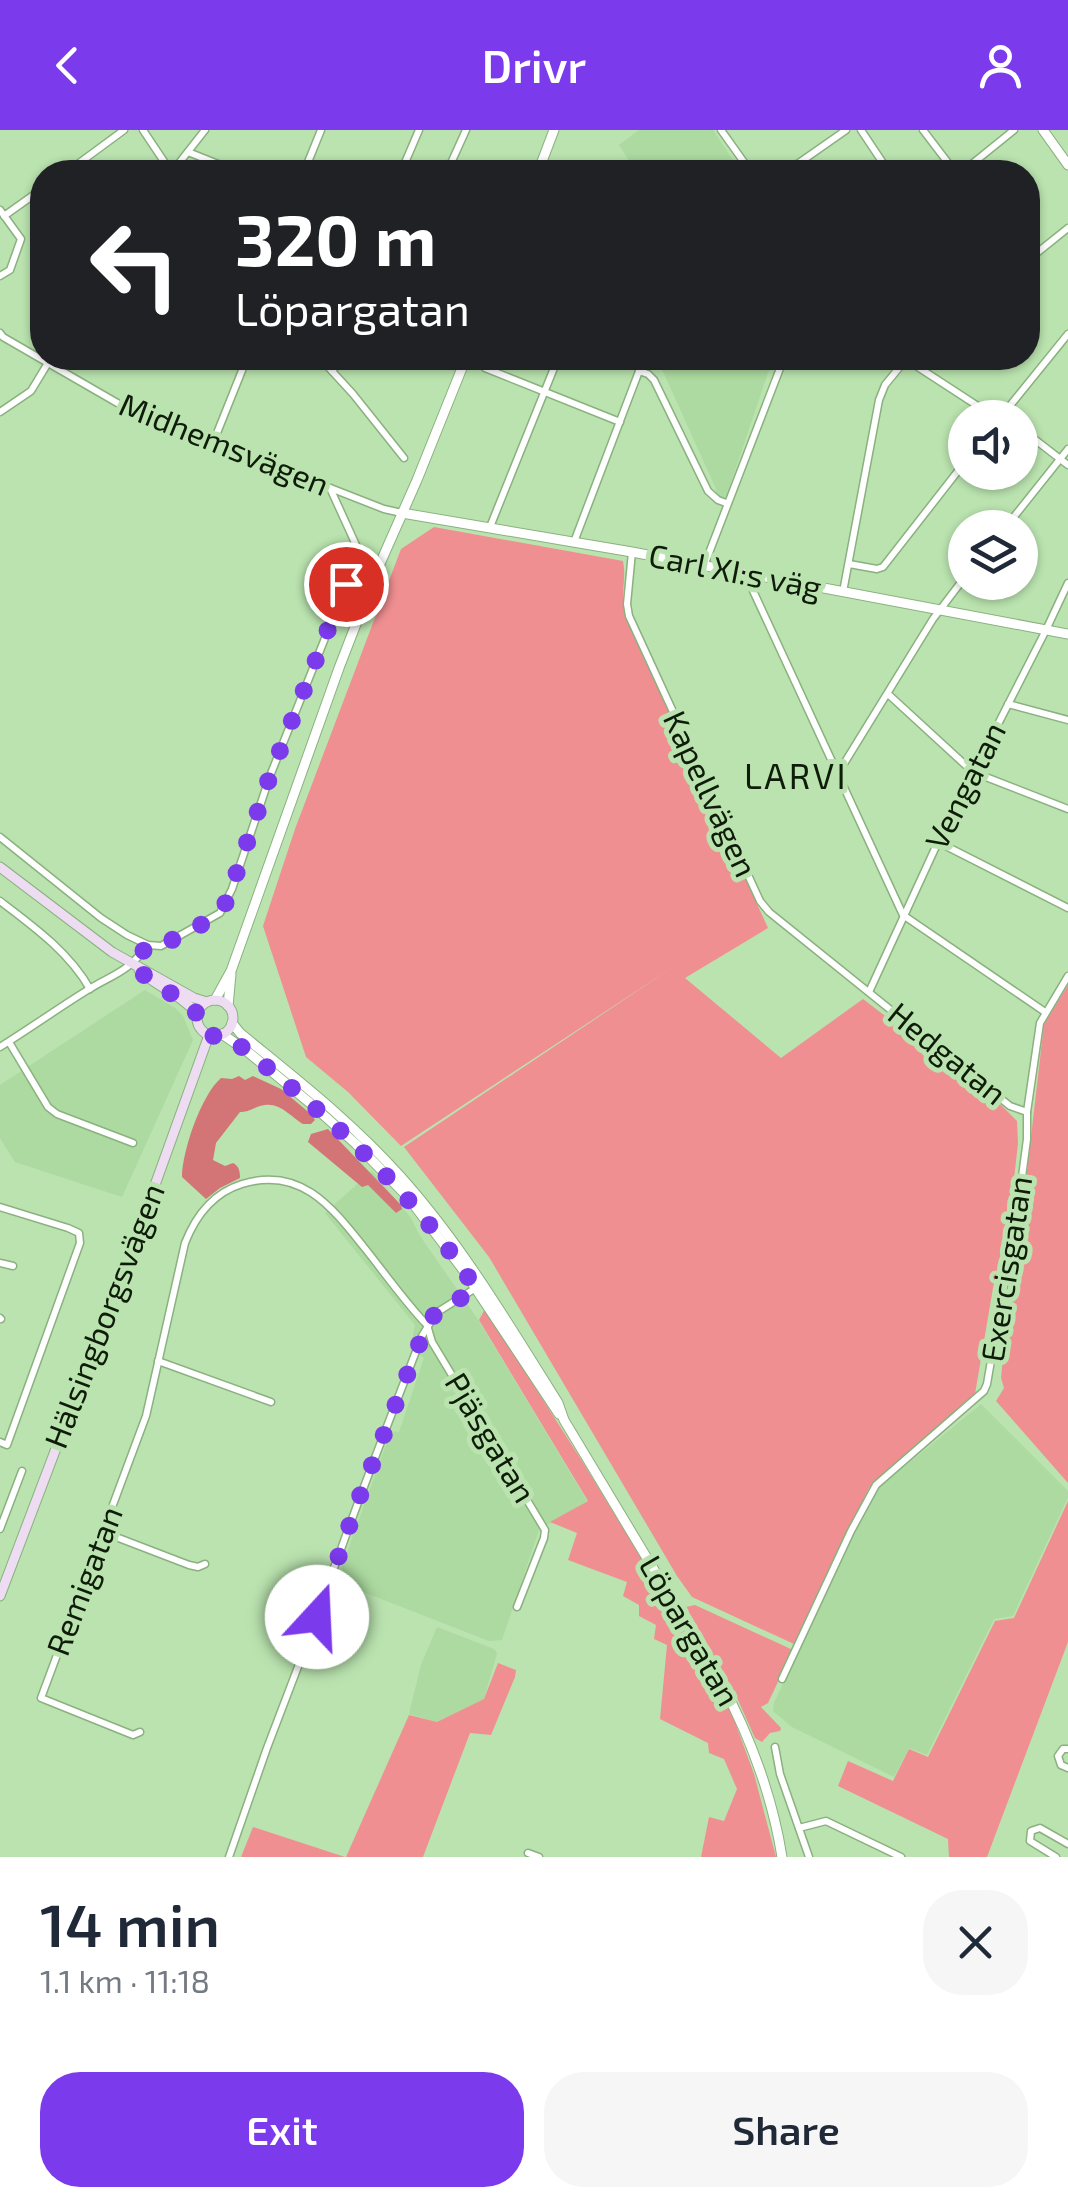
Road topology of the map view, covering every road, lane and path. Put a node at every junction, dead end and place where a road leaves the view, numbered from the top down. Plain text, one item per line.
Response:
1 (124, 130) edge
2 (143, 130) edge
3 (205, 130) edge
4 (321, 130) edge
5 (419, 130) edge
6 (466, 130) edge
7 (554, 130) edge
8 (720, 130) edge
9 (846, 130) edge
10 (861, 130) edge
11 (923, 130) edge
12 (1014, 130) edge
13 (1044, 130) edge
14 (188, 152) junction
15 (83, 160) edge
16 (164, 160) edge
17 (182, 160) edge
18 (208, 160) edge
19 (309, 160) edge
20 (406, 160) edge
21 (453, 160) edge
22 (543, 160) edge
23 (742, 160) edge
24 (806, 160) edge
25 (881, 160) edge
26 (949, 160) edge
27 (975, 160) edge
28 (1068, 164) edge
29 (30, 196) edge
30 (2, 213) edge
31 (1068, 228) edge
32 (1040, 250) edge
33 (0, 276) edge
34 (1068, 334) edge
35 (1, 338) edge
36 (30, 351) edge
37 (1040, 369) edge
38 (44, 370) edge
39 (66, 370) edge
40 (242, 370) edge
41 (461, 370) edge
42 (490, 370) edge
43 (553, 370) edge
44 (779, 370) edge
45 (896, 370) edge
46 (923, 370) edge
47 (1039, 370) edge
48 (332, 371) edge
49 (640, 371) joint
50 (545, 391) junction
51 (969, 400) edge
52 (1015, 400) edge
53 (0, 412) edge
54 (620, 422) junction
55 (1038, 442) edge
56 (213, 443) junction
57 (1068, 450) edge
58 (404, 458) dead end
59 (1060, 459) junction
60 (1068, 465) edge
61 (948, 484) edge
62 (330, 488) junction
63 (726, 503) junction
64 (1019, 510) edge
65 (402, 513) junction
66 (490, 527) junction
67 (574, 542) junction
68 (632, 552) junction
69 (849, 564) junction
70 (704, 566) junction
71 (750, 575) junction
72 (1068, 583) edge
73 (843, 592) junction
74 (948, 599) edge
75 (939, 610) junction
76 (1046, 630) junction
77 (1068, 634) edge
78 (888, 694) junction
79 (1008, 704) junction
80 (1068, 720) edge
81 (973, 772) junction
82 (838, 775) junction
83 (1068, 808) edge
84 (0, 838) edge
85 (938, 842) junction
86 (0, 866) edge
87 (0, 901) edge
88 (1068, 908) edge
89 (903, 915) junction
90 (148, 945) junction
91 (133, 964) junction
92 (231, 971) junction
93 (1068, 976) edge
94 (90, 989) junction
95 (869, 992) junction
96 (211, 1001) junction
97 (228, 1006) junction
98 (1045, 1012) junction
99 (197, 1014) junction
100 (232, 1023) junction
101 (222, 1034) junction
102 (208, 1035) junction
103 (8, 1042) junction
104 (0, 1047) edge
105 (1027, 1112) junction
106 (133, 1142) dead end
107 (0, 1207) edge
108 (0, 1264) edge
109 (13, 1266) dead end
110 (479, 1286) junction
111 (427, 1324) junction
112 (158, 1360) junction
113 (271, 1402) dead end
114 (0, 1442) edge
115 (22, 1471) dead end
116 (0, 1529) edge
117 (103, 1532) junction
118 (205, 1564) dead end
119 (0, 1596) edge
120 (517, 1607) dead end
121 (782, 1679) dead end
122 (140, 1732) dead end
123 (776, 1747) dead end
124 (1068, 1748) edge
125 (1068, 1768) edge
126 (799, 1828) junction
127 (1068, 1844) edge
128 (528, 1853) dead end
129 (230, 1857) edge
130 (539, 1857) edge
131 (782, 1857) edge
132 (810, 1857) edge
133 (901, 1857) edge
134 (1056, 1857) edge

1 - 15 street
2 - 16 street
3 - 14 street
4 - 19 street
5 - 20 street
6 - 21 street
7 - 22 street
8 - 23 street
9 - 24 street
10 - 25 street
11 - 26 street
12 - 27 street
13 - 28 street
14 - 17 street
14 - 18 street
29 - 30 street
30 - 33 street
31 - 32 street
34 - 37 street
35 - 36 street, Midhemsvägen
38 - 53 street
39 - 56 street, Midhemsvägen
40 - 56 street
41 - 65 street
42 - 50 street
43 - 50 street
44 - 63 street
45 - 69 street
46 - 51 street
47 - 52 street
48 - 58 street
49 - 54 street
49 - 63 street
50 - 54 street
50 - 66 street
54 - 67 street
55 - 59 street
56 - 62 street, Midhemsvägen
57 - 59 street
59 - 60 street
59 - 64 street
61 - 69 street
62 - 65 street, Midhemsvägen
62 - 90 street
63 - 70 street
65 - 66 street, Carl XI:s väg
65 - 92 street
66 - 67 street, Carl XI:s väg
67 - 68 street, Carl XI:s väg
68 - 70 street, Carl XI:s väg
68 - 95 street, Kapellvägen
69 - 73 street
70 - 71 street, Carl XI:s väg
71 - 73 street, Carl XI:s väg
71 - 82 street
72 - 76 street, Vengatan
73 - 75 street, Carl XI:s väg
74 - 75 street
75 - 76 street, Carl XI:s väg
75 - 78 street
76 - 77 street, Carl XI:s väg
76 - 79 street, Vengatan
78 - 81 street
78 - 82 street
79 - 80 street
79 - 81 street, Vengatan
81 - 83 street
81 - 85 street, Vengatan
82 - 89 street
84 - 90 street
85 - 88 street
85 - 89 street, Vengatan
86 - 91 main road
87 - 94 street
89 - 95 street, Vengatan
89 - 98 street
90 - 91 street
91 - 94 street
91 - 96 main road
91 - 99 main road
92 - 96 street
92 - 97 street
93 - 98 street, Exercisgatan
94 - 103 street
95 - 105 street, Hedgatan
96 - 97 main road
96 - 99 main road
97 - 100 main road
98 - 105 street, Exercisgatan
99 - 102 main road
100 - 101 main road
100 - 110 street, Löpargatan
101 - 102 main road
101 - 110 street, Löpargatan
102 - 119 main road, Hälsingborgsvägen
103 - 104 street
103 - 106 street
105 - 121 street, Exercisgatan
107 - 114 street
108 - 109 street
110 - 111 street
110 - 131 street, Löpargatan
111 - 112 street, Remigatan
111 - 120 street, Pjäsgatan
111 - 129 street
112 - 113 street
112 - 117 street, Remigatan
115 - 116 street
117 - 118 street
117 - 122 street, Remigatan
123 - 126 street
124 - 125 street
126 - 132 street
126 - 133 street
127 - 134 street
128 - 130 street

